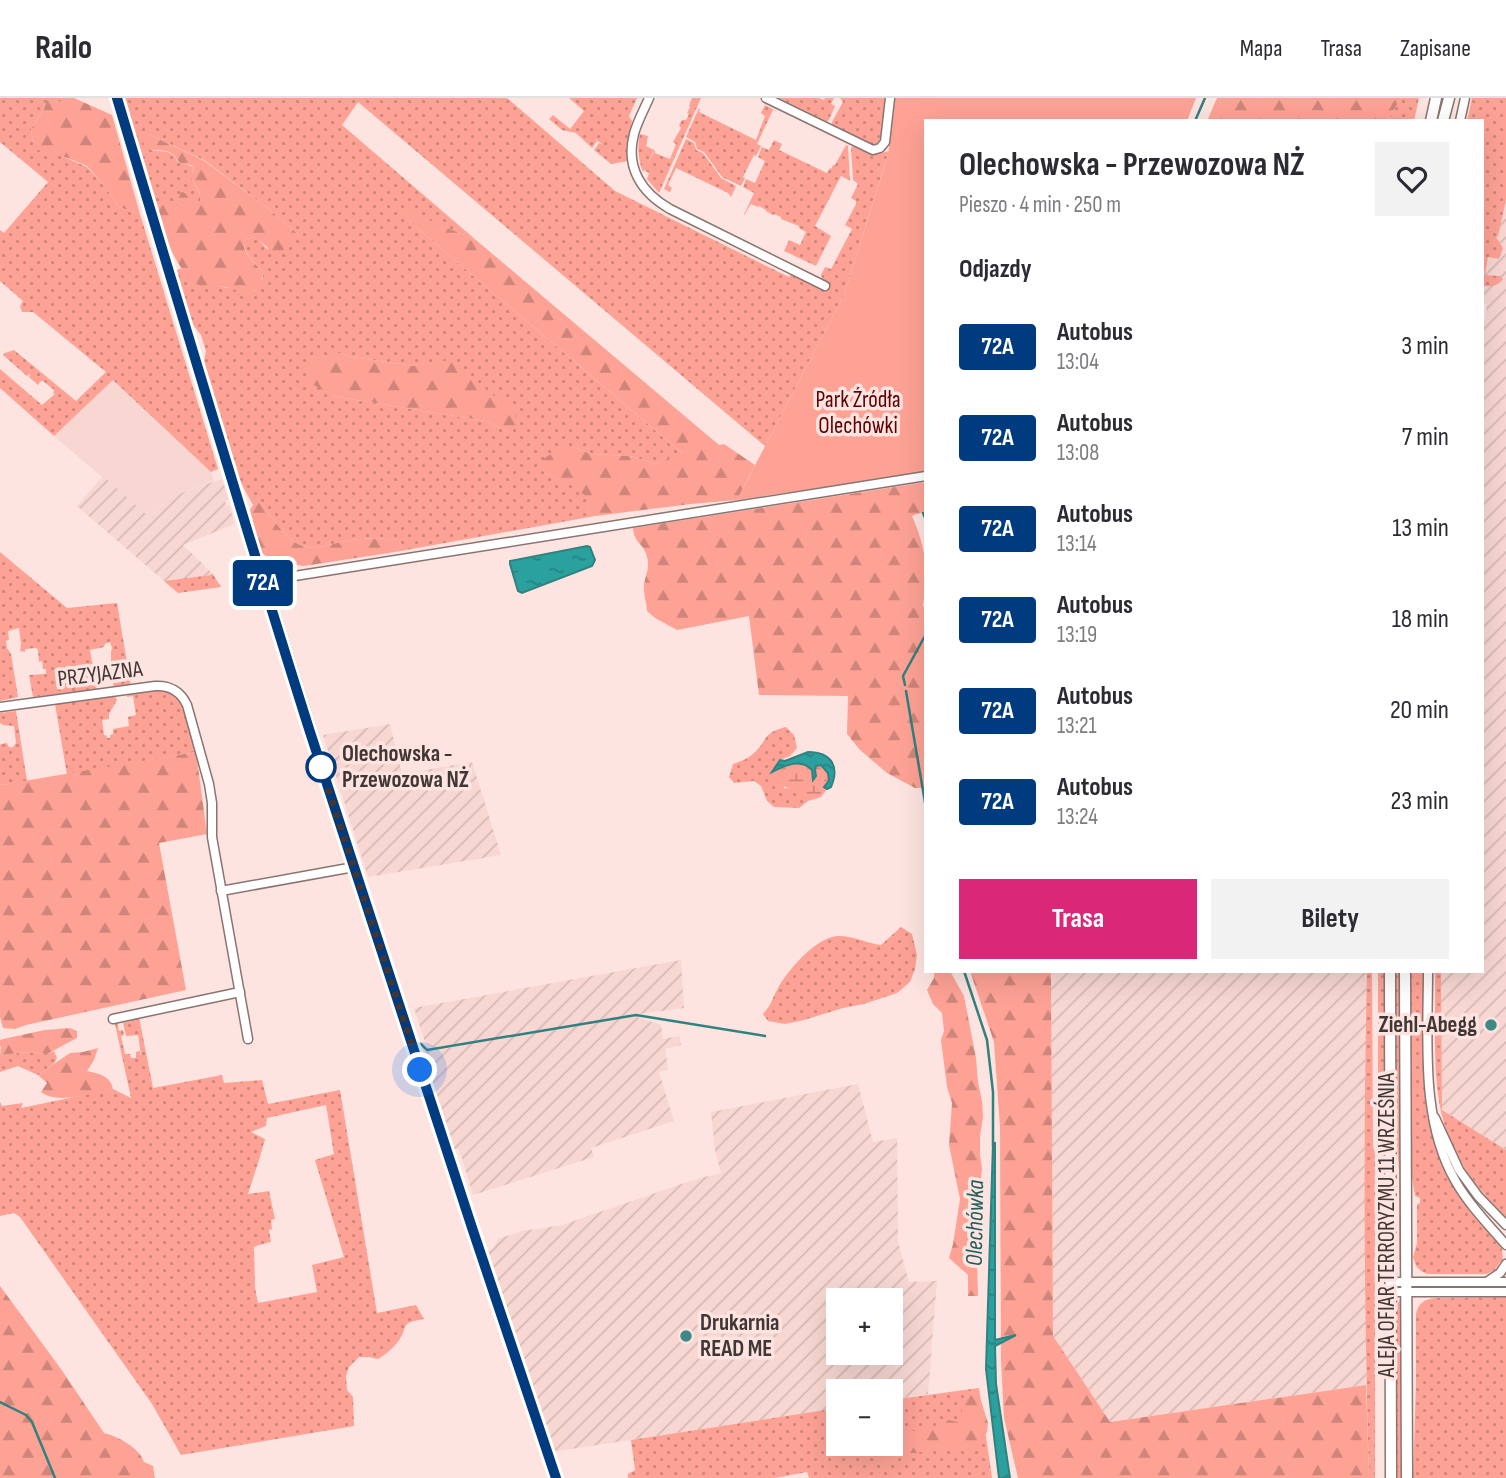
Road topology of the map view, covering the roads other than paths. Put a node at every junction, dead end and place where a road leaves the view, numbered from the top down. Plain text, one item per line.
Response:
1 (117, 98) edge
2 (649, 98) edge
3 (766, 98) edge
4 (890, 98) edge
5 (1436, 98) edge
6 (1449, 98) edge
7 (1465, 98) edge
8 (1431, 119) edge
9 (1444, 119) edge
10 (1460, 119) edge
11 (825, 286) dead end
12 (924, 476) edge
13 (263, 581) junction
14 (0, 707) edge
15 (354, 867) junction
16 (221, 891) junction
17 (1390, 973) edge
18 (1405, 973) edge
19 (1428, 973) edge
20 (240, 992) junction
21 (113, 1019) dead end
22 (248, 1039) dead end
23 (1434, 1117) junction
24 (1506, 1225) edge
25 (1506, 1246) edge
26 (1506, 1264) edge
27 (1487, 1282) junction
28 (1506, 1282) edge
29 (1391, 1287) junction
30 (1406, 1287) junction
31 (1506, 1292) edge
32 (556, 1478) edge
33 (1391, 1478) edge
34 (1407, 1478) edge

1 - 13 street
2 - 11 street
3 - 4 street
5 - 8 street
6 - 9 street
7 - 10 street
12 - 13 street
13 - 15 street
14 - 16 street, PRZYJAZNA
15 - 16 street
15 - 32 street
16 - 20 street
17 - 29 street, ALEJA OFIAR TERRORYZMU 11 WRZEŚNIA
18 - 30 street, ALEJA OFIAR TERRORYZMU 11 WRZEŚNIA
19 - 23 street
20 - 21 street
20 - 22 street
23 - 24 street
23 - 25 street
26 - 27 street
27 - 28 street
27 - 30 street
29 - 30 street
29 - 33 street, ALEJA OFIAR TERRORYZMU 11 WRZEŚNIA
30 - 31 street
30 - 34 street, ALEJA OFIAR TERRORYZMU 11 WRZEŚNIA

